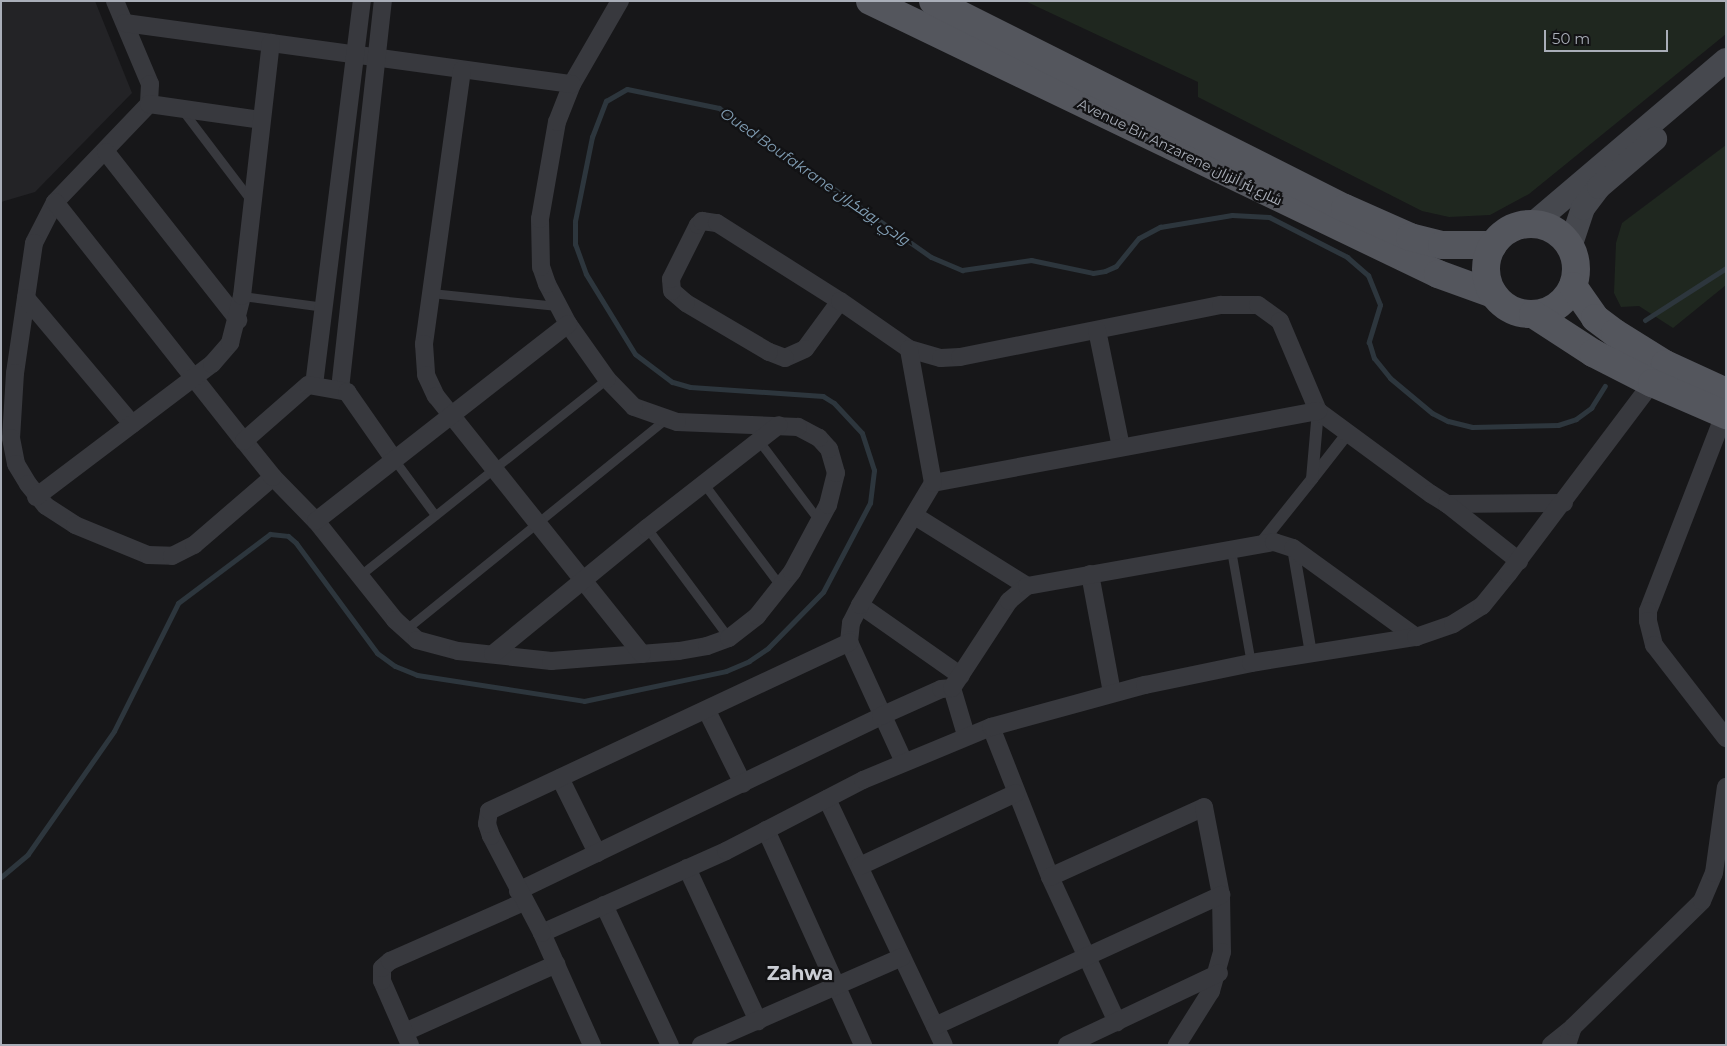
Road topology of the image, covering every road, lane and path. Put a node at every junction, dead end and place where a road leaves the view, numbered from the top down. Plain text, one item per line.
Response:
1 (115, 1) edge
2 (362, 1) edge
3 (383, 1) edge
4 (620, 1) edge
5 (870, 1) edge
6 (934, 1) edge
7 (125, 23) junction
8 (271, 43) junction
9 (355, 54) junction
10 (377, 58) junction
11 (1726, 60) edge
12 (462, 70) junction
13 (1726, 80) edge
14 (572, 84) junction
15 (149, 104) junction
16 (182, 108) junction
17 (261, 120) junction
18 (106, 152) junction
19 (55, 202) junction
20 (252, 203) junction
21 (1533, 224) junction
22 (1493, 245) junction
23 (1570, 247) junction
24 (1573, 286) junction
25 (431, 293) junction
26 (1493, 294) junction
27 (242, 296) junction
28 (26, 298) junction
29 (840, 301) junction
30 (557, 306) junction
31 (324, 307) junction
32 (1533, 314) junction
33 (238, 320) junction
34 (568, 324) junction
35 (1097, 330) junction
36 (909, 349) junction
37 (193, 379) junction
38 (607, 379) junction
39 (1652, 383) junction
40 (314, 385) junction
41 (340, 389) junction
42 (1725, 407) edge
43 (1318, 411) junction
44 (451, 415) junction
45 (664, 420) junction
46 (132, 424) junction
47 (779, 425) junction
48 (1348, 433) junction
49 (244, 441) junction
50 (759, 441) junction
51 (1121, 447) junction
52 (393, 458) junction
53 (493, 468) junction
54 (273, 477) junction
55 (1312, 479) junction
56 (933, 483) junction
57 (704, 484) junction
58 (36, 497) junction
59 (1564, 503) junction
60 (1447, 504) junction
61 (435, 515) junction
62 (915, 516) junction
63 (316, 521) junction
64 (820, 522) junction
65 (538, 524) junction
66 (647, 528) junction
67 (1260, 543) junction
68 (1293, 548) junction
69 (1231, 550) junction
70 (1519, 561) junction
71 (1090, 574) junction
72 (359, 576) junction
73 (583, 579) junction
74 (1028, 586) junction
75 (781, 587) junction
76 (860, 605) junction
77 (405, 630) junction
78 (1416, 637) junction
79 (729, 638) junction
80 (849, 642) junction
81 (1311, 653) junction
82 (493, 654) junction
83 (642, 654) junction
84 (1251, 663) junction
85 (956, 682) junction
86 (1112, 693) junction
87 (707, 711) junction
88 (881, 716) junction
89 (991, 727) junction
90 (966, 735) junction
91 (1725, 735) edge
92 (904, 762) junction
93 (560, 778) junction
94 (743, 784) junction
95 (1726, 787) edge
96 (1016, 793) junction
97 (826, 799) junction
98 (766, 830) junction
99 (597, 853) junction
100 (860, 866) junction
101 (687, 868) junction
102 (1720, 874) edge
103 (1050, 876) junction
104 (1221, 895) junction
105 (521, 896) junction
106 (604, 905) junction
107 (542, 932) junction
108 (902, 957) junction
109 (1087, 957) junction
110 (556, 964) junction
111 (1219, 973) junction
112 (837, 985) junction
113 (758, 1021) junction
114 (1117, 1022) junction
115 (935, 1026) junction
116 (1573, 1027) junction
117 (407, 1039) edge
118 (1069, 1044) edge
119 (592, 1045) edge
120 (670, 1045) edge
121 (701, 1045) edge
122 (863, 1045) edge
123 (944, 1045) edge
124 (1177, 1045) edge
125 (1551, 1045) edge
126 (1568, 1045) edge

1 - 7 street
2 - 9 street
3 - 10 street
4 - 14 street
5 - 26 main road, Avenue Bir Anzarene شارع بئر أنزران
6 - 22 main road, Avenue Bir Anzarene شارع بئر أنزران
7 - 8 street
7 - 15 street
8 - 9 street
8 - 17 street
9 - 10 street
9 - 31 street
10 - 12 street
10 - 41 street
11 - 21 main road
12 - 14 street
12 - 25 street
13 - 23 main road
14 - 30 street
15 - 16 street
15 - 18 street
16 - 17 street
16 - 20 lane
17 - 20 street
18 - 19 street
18 - 33 street
19 - 28 street
19 - 37 street
20 - 27 street
21 - 22 main road
21 - 23 main road
22 - 26 main road
23 - 24 main road
24 - 32 main road
24 - 42 main road
25 - 30 lane
25 - 44 street
26 - 32 main road
27 - 31 lane
27 - 33 street
28 - 46 street
28 - 58 street
29 - 29 street
29 - 36 street
30 - 34 street
31 - 40 street
32 - 39 main road
33 - 37 street
34 - 38 street
34 - 44 street
35 - 36 street
35 - 43 street
35 - 51 street
36 - 56 street
37 - 46 street
37 - 49 street
38 - 45 street
38 - 53 lane
39 - 42 main road
39 - 59 street
40 - 41 street
40 - 49 street
41 - 52 street
42 - 91 street
43 - 48 street
43 - 51 street
43 - 55 street
44 - 52 street
44 - 53 street
45 - 47 street
45 - 65 lane
46 - 58 street
47 - 50 street
47 - 64 street
48 - 55 street
48 - 60 street
49 - 54 street
50 - 57 street
50 - 64 lane
51 - 56 street
52 - 61 lane
52 - 63 street
53 - 61 lane
53 - 65 street
54 - 58 street
54 - 63 street
55 - 67 street
56 - 62 street
57 - 66 street
57 - 75 lane
59 - 60 street
59 - 70 street
60 - 70 street
61 - 72 lane
62 - 74 street
62 - 76 street
63 - 72 street
64 - 75 street
65 - 73 street
65 - 77 lane
66 - 73 street
66 - 79 lane
67 - 68 street
67 - 69 street
68 - 78 street
68 - 81 street
69 - 71 street
69 - 84 lane
70 - 78 street
71 - 74 street
71 - 86 street
72 - 77 street
73 - 82 street
73 - 83 street
74 - 85 street
75 - 79 street
76 - 80 street
76 - 85 street
77 - 82 street
78 - 81 street
79 - 83 street
80 - 87 street
80 - 88 street
81 - 84 street
82 - 83 street
84 - 86 street
85 - 88 street
85 - 90 street
86 - 89 street
87 - 93 street
87 - 94 street
88 - 92 street
88 - 94 street
89 - 90 street
89 - 96 street
90 - 92 street
92 - 97 street
93 - 99 street
93 - 105 street
94 - 99 street
95 - 102 street
96 - 100 street
96 - 103 street
97 - 98 street
97 - 100 street
98 - 101 street
98 - 112 street
99 - 105 street
100 - 108 street
101 - 106 street
101 - 113 street
102 - 116 street
103 - 104 street
103 - 109 street
104 - 109 street
104 - 111 street
105 - 107 street
105 - 117 street
106 - 107 street
106 - 120 street
107 - 110 street
108 - 112 street
108 - 115 street
109 - 114 street
109 - 115 street
110 - 117 street
110 - 119 street
111 - 114 street
111 - 124 street
112 - 113 street
112 - 122 street
113 - 121 street
114 - 118 street
115 - 123 street
116 - 125 street
116 - 126 street

